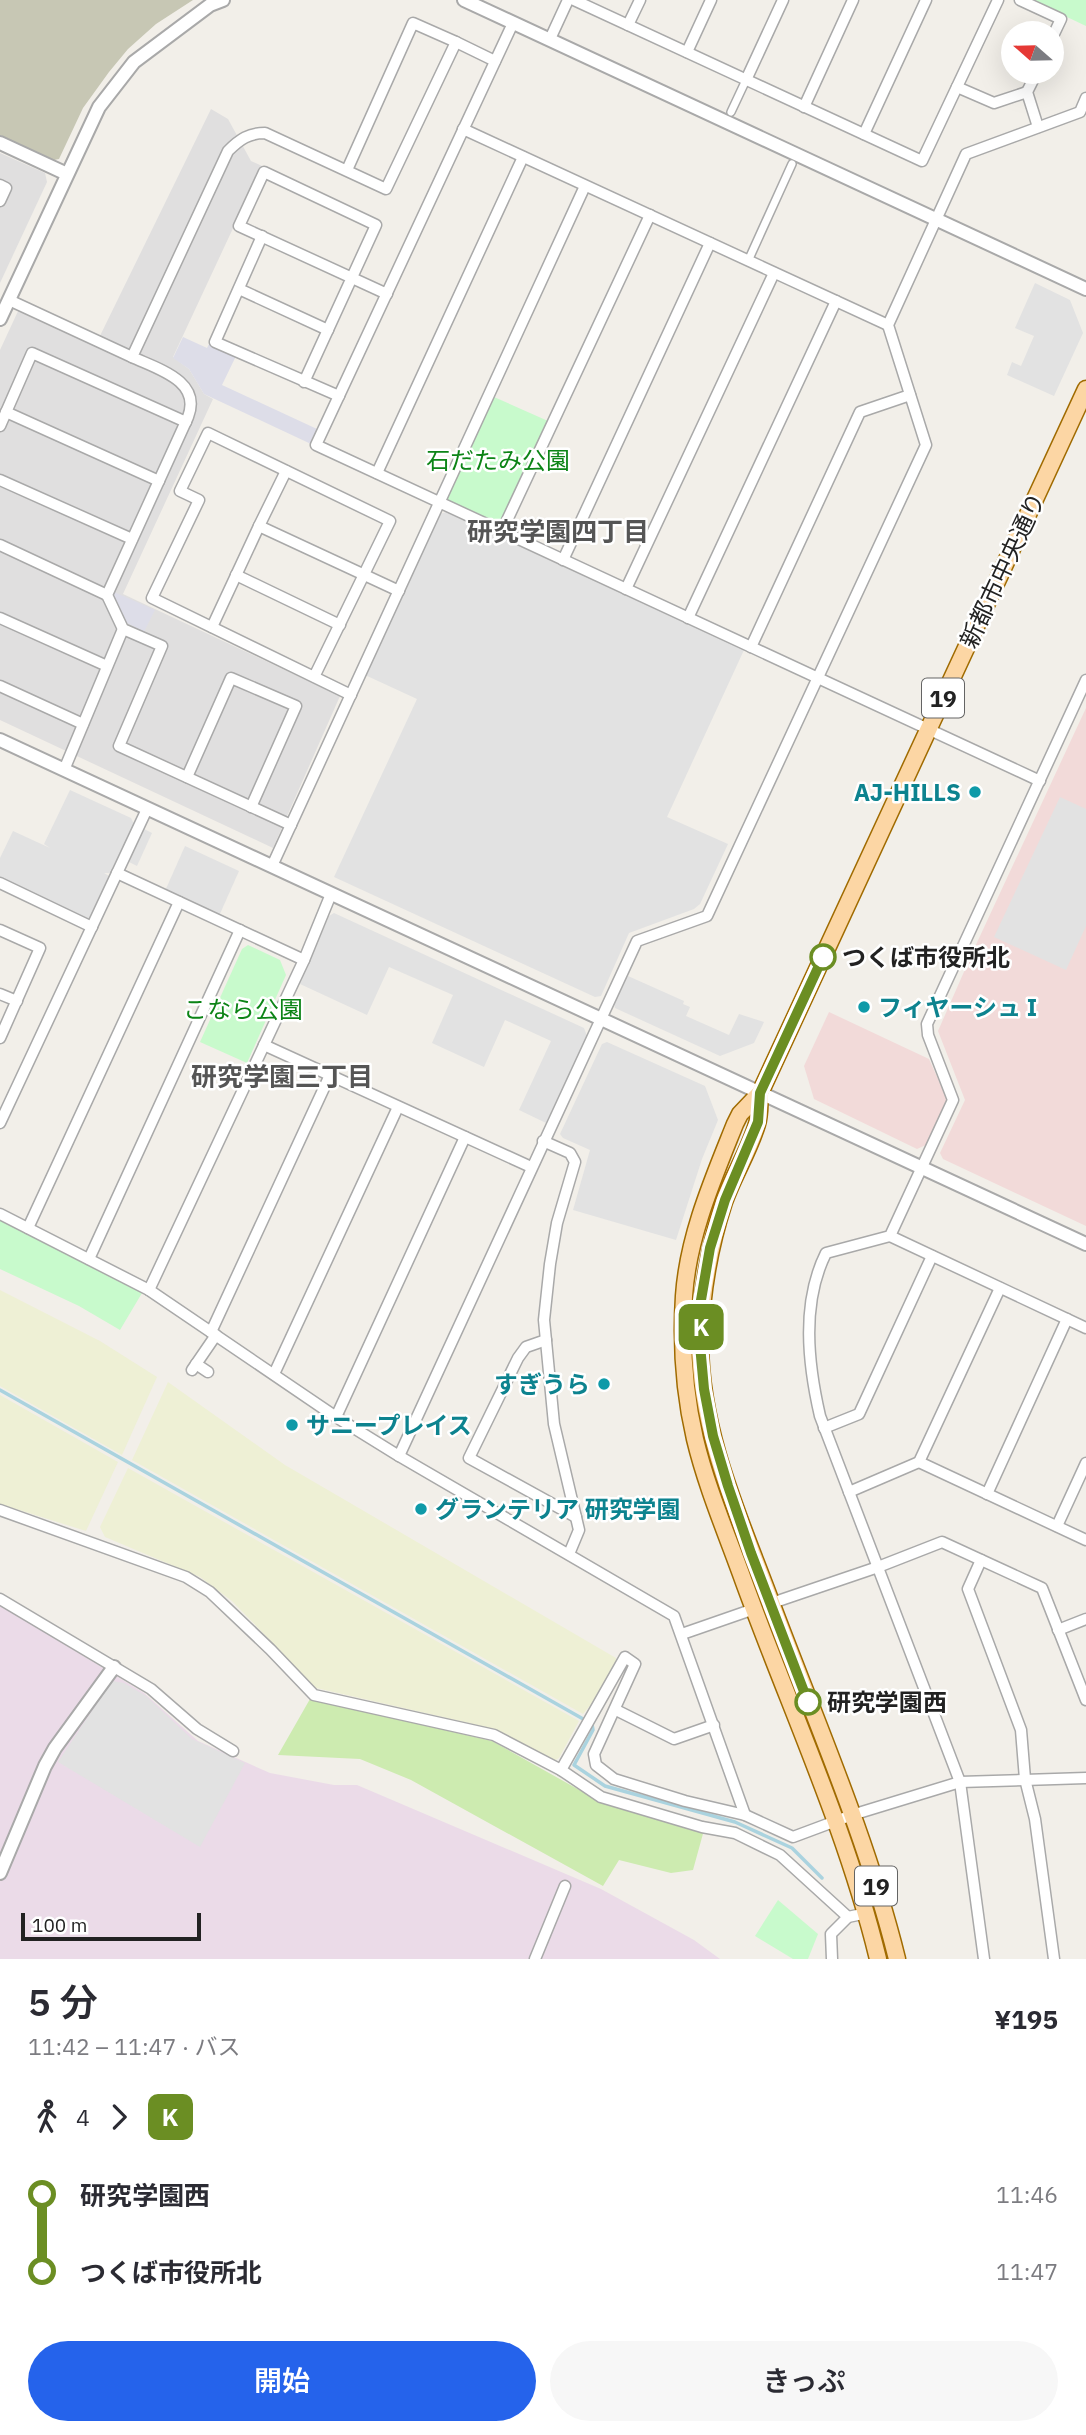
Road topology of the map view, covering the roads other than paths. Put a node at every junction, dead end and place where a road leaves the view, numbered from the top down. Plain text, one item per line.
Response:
1 (223, 0) edge
2 (464, 0) edge
3 (568, 0) edge
4 (574, 0) edge
5 (639, 0) edge
6 (711, 0) edge
7 (783, 0) edge
8 (853, 0) edge
9 (926, 0) edge
10 (998, 0) edge
11 (1020, 0) edge
12 (1060, 21) edge
13 (513, 23) junction
14 (628, 25) junction
15 (550, 39) junction
16 (456, 42) junction
17 (687, 52) junction
18 (495, 61) junction
19 (746, 80) junction
20 (1031, 84) edge
21 (957, 87) junction
22 (1027, 92) junction
23 (1086, 98) edge
24 (804, 107) junction
25 (731, 112) dead end
26 (1038, 127) junction
27 (463, 129) junction
28 (864, 134) junction
29 (0, 144) edge
30 (523, 157) junction
31 (792, 164) dead end
32 (347, 170) junction
33 (67, 174) junction
34 (0, 185) edge
35 (585, 186) junction
36 (0, 201) edge
37 (650, 215) junction
38 (937, 219) junction
39 (262, 236) junction
40 (710, 243) junction
41 (748, 261) junction
42 (774, 273) junction
43 (351, 278) junction
44 (239, 289) junction
45 (1086, 289) edge
46 (387, 294) junction
47 (9, 300) junction
48 (836, 301) junction
49 (0, 318) edge
50 (888, 325) junction
51 (328, 330) junction
52 (132, 357) junction
53 (304, 382) junction
54 (1086, 389) edge
55 (910, 395) junction
56 (339, 397) junction
57 (6, 412) junction
58 (186, 422) junction
59 (0, 426) edge
60 (286, 471) junction
61 (377, 473) junction
62 (0, 481) edge
63 (159, 481) junction
64 (439, 502) junction
65 (259, 526) junction
66 (502, 531) junction
67 (132, 540) junction
68 (0, 545) edge
69 (563, 560) junction
70 (236, 575) junction
71 (364, 575) junction
72 (626, 589) junction
73 (399, 591) junction
74 (107, 594) junction
75 (0, 618) edge
76 (688, 618) junction
77 (340, 625) junction
78 (212, 627) junction
79 (123, 629) junction
80 (751, 647) junction
81 (107, 666) junction
82 (314, 677) junction
83 (818, 678) junction
84 (1086, 680) edge
85 (0, 686) edge
86 (351, 695) junction
87 (83, 724) junction
88 (928, 729) junction
89 (0, 740) edge
90 (64, 769) junction
91 (187, 777) junction
92 (1040, 781) junction
93 (251, 807) junction
94 (147, 809) junction
95 (290, 825) junction
96 (272, 866) junction
97 (117, 873) junction
98 (0, 883) edge
99 (331, 894) junction
100 (178, 901) junction
101 (92, 927) junction
102 (0, 930) edge
103 (240, 930) junction
104 (304, 960) junction
105 (0, 993) edge
106 (17, 1001) junction
107 (601, 1020) junction
108 (0, 1038) edge
109 (264, 1045) junction
110 (330, 1075) junction
111 (760, 1093) junction
112 (398, 1107) junction
113 (0, 1124) edge
114 (465, 1137) junction
115 (543, 1141) junction
116 (531, 1167) junction
117 (922, 1167) junction
118 (0, 1214) edge
119 (27, 1228) junction
120 (890, 1237) junction
121 (1086, 1244) edge
122 (932, 1256) junction
123 (89, 1259) junction
124 (1000, 1288) junction
125 (149, 1290) junction
126 (1068, 1320) junction
127 (1086, 1328) edge
128 (214, 1334) junction
129 (546, 1340) junction
130 (208, 1372) dead end
131 (274, 1374) junction
132 (336, 1417) junction
133 (824, 1428) junction
134 (399, 1456) junction
135 (919, 1462) junction
136 (1086, 1462) edge
137 (849, 1492) junction
138 (987, 1494) junction
139 (0, 1510) edge
140 (576, 1517) junction
141 (1056, 1526) junction
142 (1086, 1540) edge
143 (569, 1554) junction
144 (982, 1560) junction
145 (878, 1567) junction
146 (0, 1599) edge
147 (772, 1603) junction
148 (754, 1609) junction
149 (1086, 1619) edge
150 (1059, 1630) junction
151 (681, 1634) junction
152 (114, 1667) junction
153 (1086, 1700) edge
154 (615, 1710) junction
155 (714, 1725) junction
156 (233, 1751) dead end
157 (561, 1770) junction
158 (1086, 1778) edge
159 (1024, 1779) junction
160 (960, 1782) junction
161 (746, 1815) junction
162 (852, 1815) junction
163 (835, 1821) junction
164 (0, 1873) edge
165 (565, 1886) dead end
166 (867, 1913) junction
167 (848, 1917) junction
168 (535, 1959) edge
169 (832, 1959) edge
170 (878, 1959) edge
171 (897, 1959) edge
172 (984, 1959) edge
173 (1054, 1959) edge

1 - 33 street
2 - 13 street
3 - 15 street
4 - 14 street
5 - 14 street
6 - 17 street
7 - 19 street
8 - 24 street
9 - 28 street
10 - 21 street
11 - 12 street
13 - 15 street
13 - 18 street
14 - 17 street
15 - 38 street
16 - 18 street
16 - 32 street
16 - 32 street
17 - 19 street
18 - 27 street
19 - 24 street
19 - 25 street
20 - 22 street
21 - 22 street
21 - 28 street
22 - 26 street
23 - 26 street
24 - 28 street
26 - 38 street
27 - 30 street
27 - 46 street
29 - 33 street
30 - 35 street
30 - 61 street
31 - 41 street
32 - 52 street
33 - 47 street
34 - 36 street
35 - 37 street
35 - 64 street
37 - 40 street
37 - 66 street
38 - 45 street
38 - 50 street
39 - 43 street
39 - 43 street
39 - 44 street
40 - 41 street
40 - 69 street
41 - 42 street
42 - 48 street
42 - 72 street
43 - 46 street
43 - 51 street
44 - 51 street
44 - 53 street
46 - 56 street
47 - 49 street
47 - 52 street
48 - 50 street
48 - 76 street
50 - 55 street
51 - 53 street
52 - 58 street
53 - 56 street
54 - 88 main road, 新都市中央通り / 19
55 - 80 street
55 - 83 street
56 - 61 street
57 - 58 street
57 - 59 street
57 - 63 street
58 - 63 street
60 - 65 street
60 - 71 street
60 - 78 street
61 - 64 street
62 - 67 street
63 - 67 street
64 - 66 street
64 - 73 street
65 - 70 street
65 - 71 street
66 - 69 street
67 - 74 street
68 - 74 street
69 - 72 street
70 - 77 street
70 - 78 street
71 - 73 street
71 - 77 street
72 - 76 street
73 - 86 street
74 - 79 street
75 - 81 street
76 - 80 street
77 - 82 street
78 - 82 street
79 - 81 street
79 - 91 street
80 - 83 street
81 - 87 street
82 - 86 street
83 - 88 street
83 - 107 street
84 - 92 street
85 - 87 street
86 - 95 street
87 - 90 street
88 - 92 street
88 - 111 main road, 新都市中央通り / 19
89 - 90 street
90 - 94 street
91 - 93 street
91 - 93 street
92 - 117 street
93 - 95 street
94 - 96 street
94 - 97 street
95 - 96 street
96 - 99 street
97 - 100 street
97 - 101 street
98 - 101 street
99 - 104 street
99 - 107 street
100 - 103 street
100 - 119 street
101 - 113 street
102 - 106 street
103 - 104 street
103 - 123 street
104 - 109 street
105 - 106 street
106 - 108 street
107 - 111 street
107 - 115 street
109 - 110 street
109 - 125 street
110 - 112 street
110 - 128 street
111 - 117 street
111 - 147 main road, 新都市中央通り / 19
111 - 148 main road, 新都市中央通り / 19
112 - 114 street
112 - 131 street
114 - 116 street
114 - 132 street
115 - 116 street
115 - 129 street
116 - 134 street
117 - 120 street
117 - 121 street
118 - 119 street
119 - 123 street
120 - 122 street
120 - 133 street
122 - 124 street
122 - 133 street
123 - 125 street
124 - 126 street
124 - 135 street
125 - 128 street
126 - 127 street
126 - 138 street
128 - 130 street
128 - 131 street
129 - 140 street
129 - 140 street
131 - 132 street
132 - 134 street
133 - 137 street
134 - 143 street
135 - 137 street
135 - 138 street
136 - 141 street
137 - 145 street
138 - 141 street
139 - 157 street
140 - 143 street
141 - 142 street
143 - 151 street
144 - 145 street
144 - 150 street
144 - 159 street
145 - 147 street
145 - 160 street
146 - 152 street
147 - 162 main road, 新都市中央通り / 19
148 - 151 street
148 - 163 main road, 新都市中央通り / 19
149 - 150 street
150 - 153 street
151 - 155 street
152 - 156 street
152 - 164 street
154 - 155 street
154 - 157 street
154 - 161 street
155 - 161 street
157 - 167 street
158 - 159 street
159 - 160 street
159 - 173 street
160 - 162 street
160 - 172 street
161 - 163 street
162 - 163 street
162 - 171 main road, 新都市中央通り / 19
163 - 166 main road, 新都市中央通り / 19
165 - 168 street
166 - 167 street
166 - 170 main road, 新都市中央通り / 19
167 - 169 street

